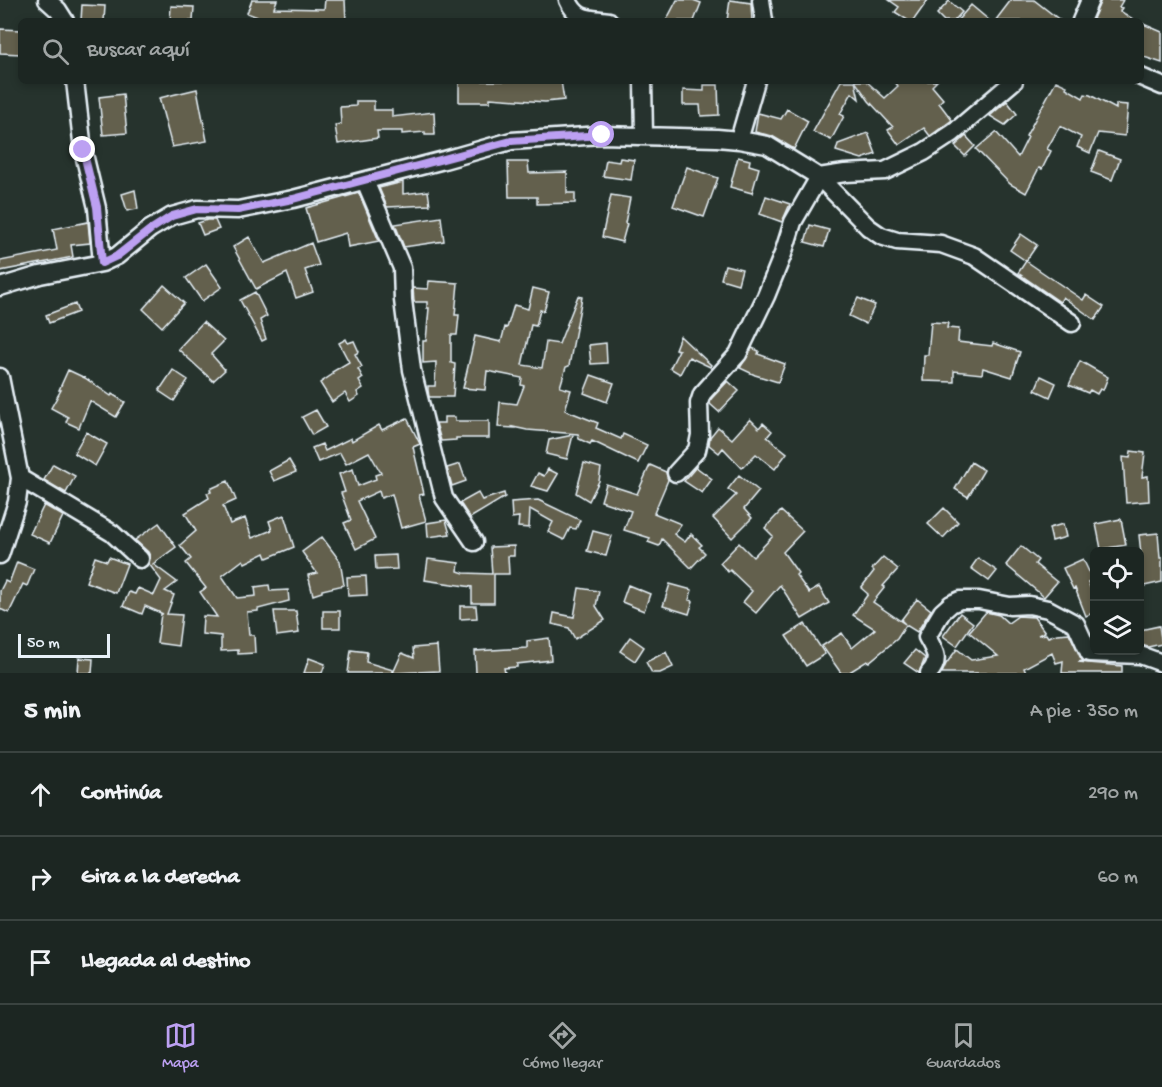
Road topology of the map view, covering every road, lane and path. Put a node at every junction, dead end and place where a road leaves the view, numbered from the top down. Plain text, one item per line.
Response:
1 (568, 0) edge
2 (761, 0) edge
3 (589, 18) edge
4 (764, 18) edge
5 (1144, 78) edge
6 (75, 84) edge
7 (643, 84) edge
8 (755, 84) edge
9 (1010, 84) edge
10 (1162, 86) edge
11 (644, 136) junction
12 (739, 140) junction
13 (819, 177) junction
14 (365, 181) junction
15 (102, 263) junction
16 (0, 287) edge
17 (1072, 323) dead end
18 (0, 377) edge
19 (676, 473) dead end
20 (20, 478) junction
21 (474, 542) dead end
22 (0, 555) edge
23 (140, 559) dead end
24 (1162, 663) edge
25 (929, 673) edge

1 - 3 street
2 - 4 street
5 - 10 street
6 - 15 street
7 - 11 street
8 - 12 street
9 - 13 street
11 - 12 street
11 - 14 street
12 - 13 street
13 - 17 street
13 - 19 street
14 - 15 street
14 - 21 street
15 - 16 street
18 - 20 street
20 - 22 street
20 - 23 street
24 - 25 street

